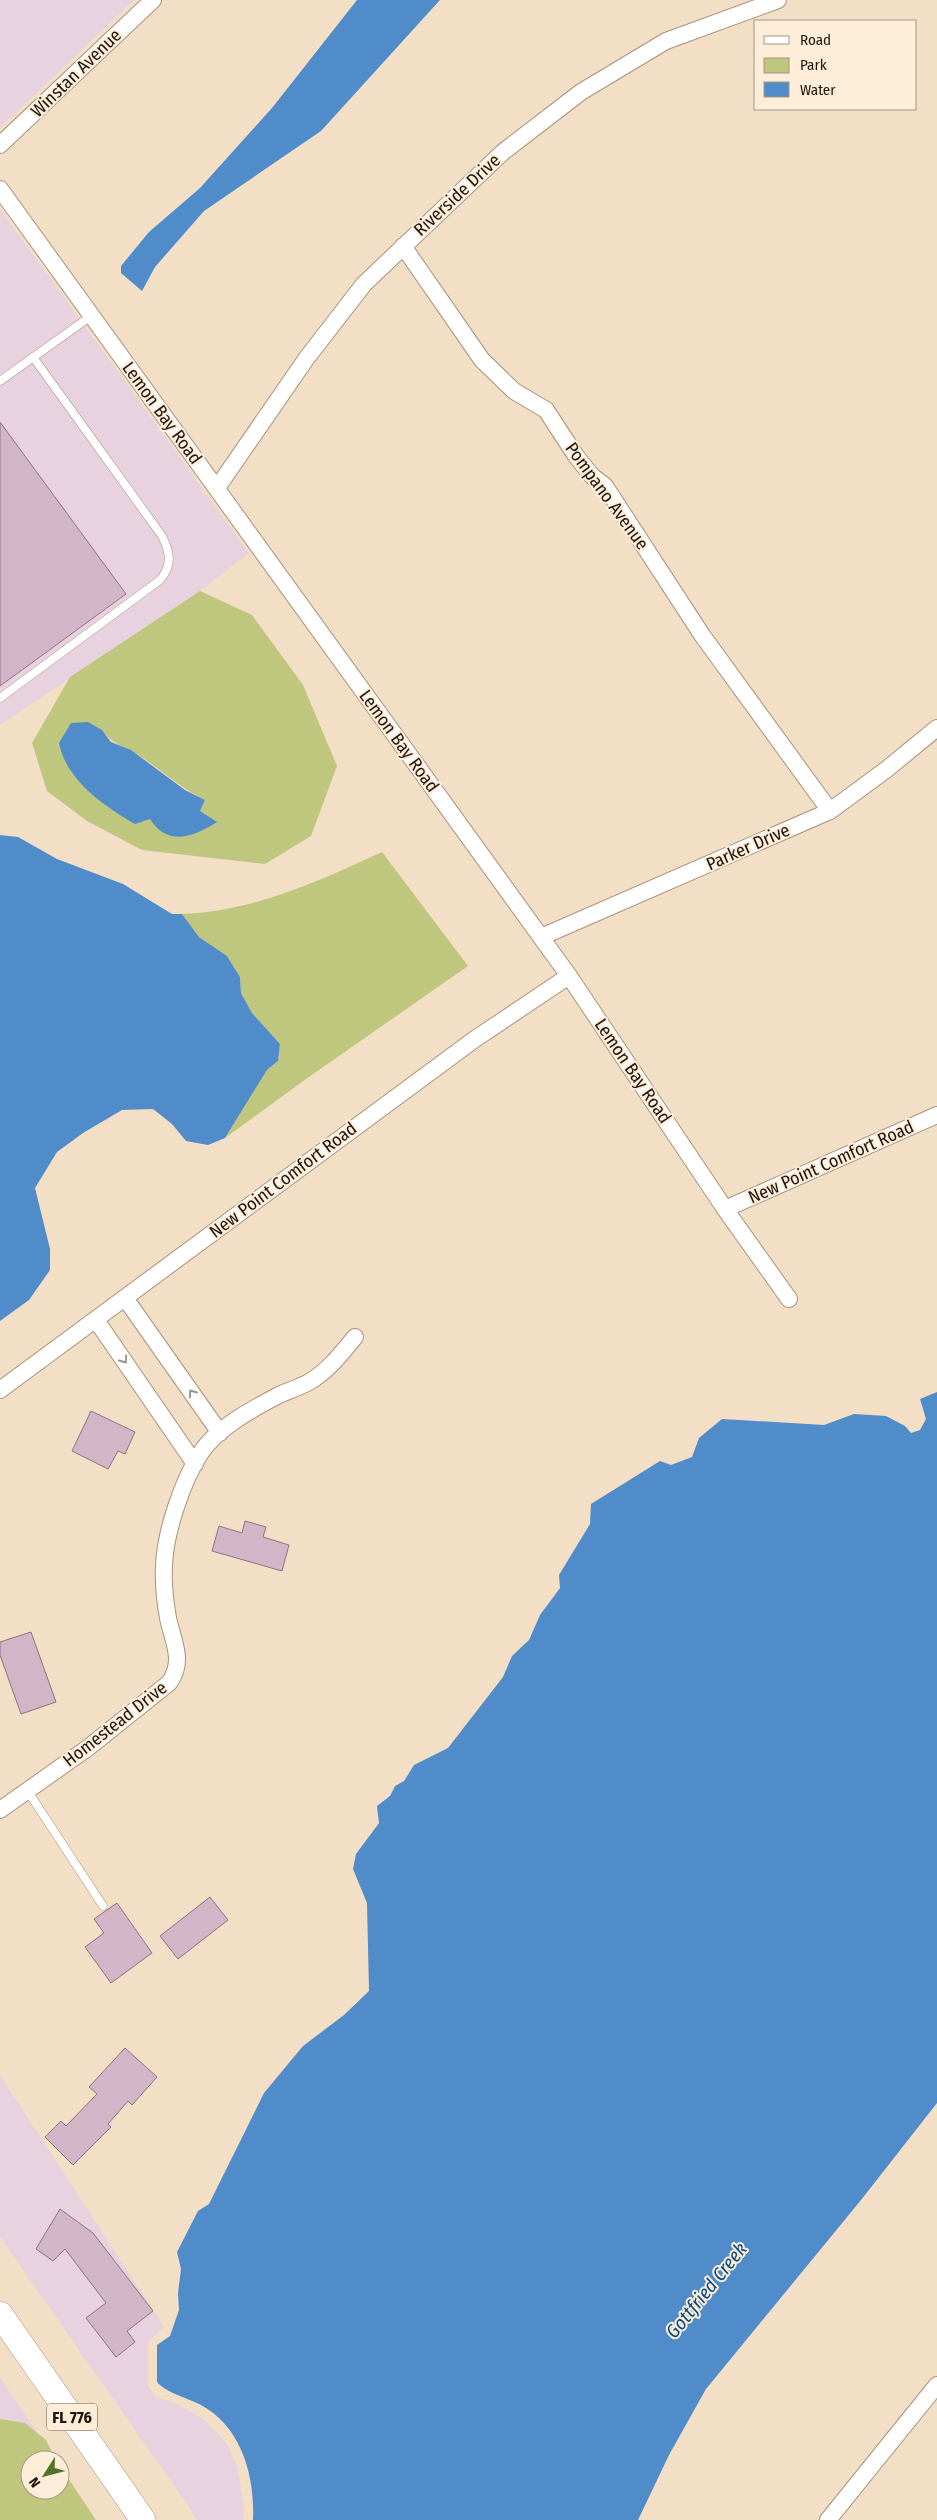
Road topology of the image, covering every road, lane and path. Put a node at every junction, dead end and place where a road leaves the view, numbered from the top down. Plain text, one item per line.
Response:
1 (153, 0) edge
2 (778, 0) edge
3 (0, 145) edge
4 (0, 189) edge
5 (403, 246) junction
6 (91, 316) junction
7 (33, 357) junction
8 (0, 381) edge
9 (216, 488) junction
10 (0, 698) edge
11 (937, 728) edge
12 (830, 811) junction
13 (541, 937) junction
14 (569, 976) junction
15 (937, 1115) edge
16 (725, 1208) junction
17 (125, 1298) junction
18 (789, 1299) dead end
19 (96, 1320) junction
20 (355, 1338) dead end
21 (0, 1390) edge
22 (220, 1433) junction
23 (195, 1464) junction
24 (27, 1790) junction
25 (0, 1810) edge
26 (103, 1906) dead end
27 (0, 2314) edge
28 (937, 2385) edge
29 (143, 2520) edge
30 (828, 2520) edge

1 - 3 street, Winstan Avenue
2 - 5 street, Riverside Drive
4 - 6 street, Lemon Bay Road
5 - 9 street, Riverside Drive
5 - 12 street, Pompano Avenue
6 - 7 lane
6 - 9 street, Lemon Bay Road
7 - 8 lane
7 - 10 lane
9 - 13 street, Lemon Bay Road
11 - 12 street, Parker Drive
12 - 13 street, Parker Drive
13 - 14 street, Lemon Bay Road
14 - 16 street, Lemon Bay Road
14 - 17 street, New Point Comfort Road
15 - 16 street, New Point Comfort Road
16 - 18 street, Lemon Bay Road
17 - 19 street, New Point Comfort Road
22 -> 17 street
19 - 21 street, New Point Comfort Road
19 -> 23 street
20 - 22 street, Homestead Drive
22 - 23 street, Homestead Drive
23 - 24 street, Homestead Drive
24 - 25 street, Homestead Drive
24 - 26 lane
27 - 29 main road, FL 776
28 - 30 street

